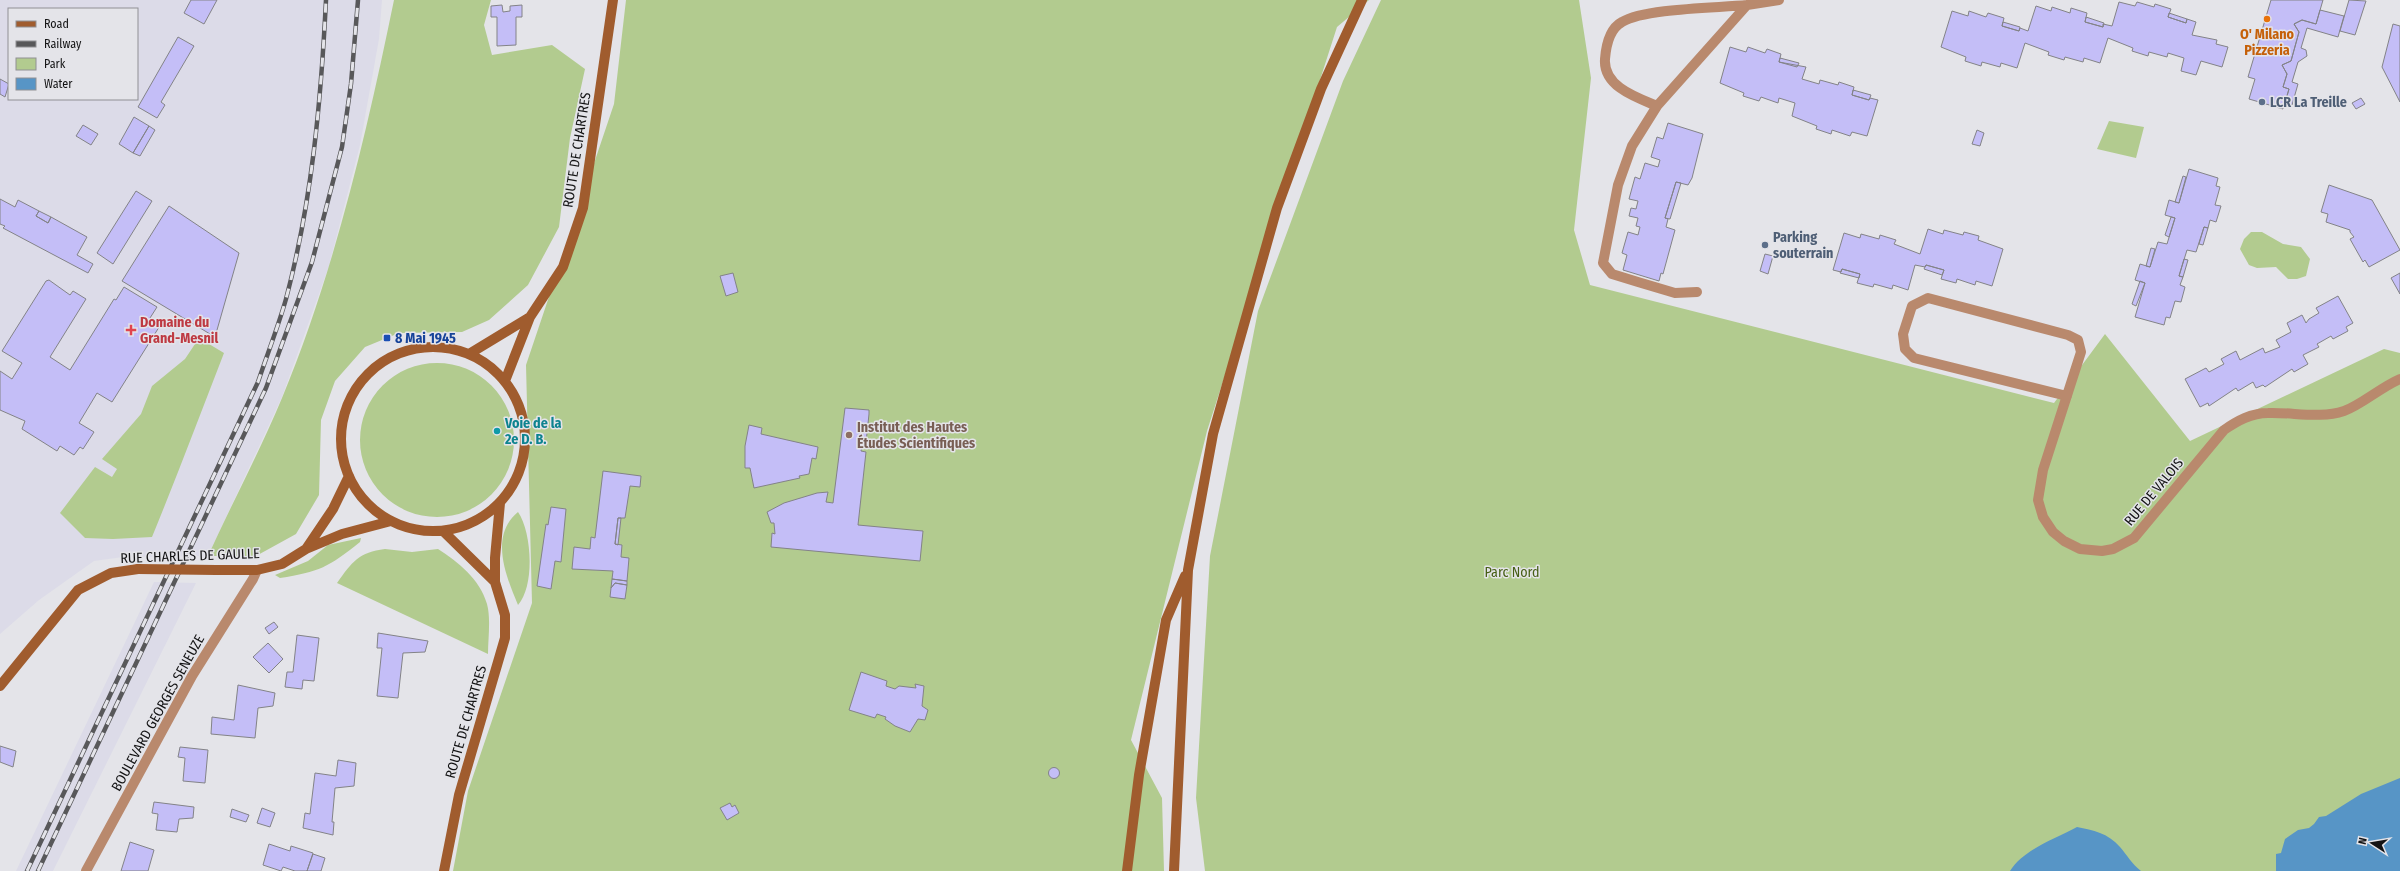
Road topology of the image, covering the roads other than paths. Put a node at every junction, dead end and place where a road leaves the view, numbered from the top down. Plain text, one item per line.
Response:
1 (613, 0) edge
2 (1362, 0) edge
3 (1780, 0) edge
4 (1747, 5) junction
5 (1657, 106) junction
6 (1697, 292) dead end
7 (530, 317) junction
8 (469, 354) junction
9 (2400, 379) edge
10 (505, 381) junction
11 (2067, 396) junction
12 (349, 476) junction
13 (500, 503) junction
14 (391, 521) junction
15 (443, 531) junction
16 (306, 549) junction
17 (257, 570) junction
18 (1188, 570) junction
19 (495, 582) junction
20 (0, 686) edge
21 (86, 871) edge
22 (444, 871) edge
23 (1127, 871) edge
24 (1174, 871) edge

1 - 7 main road, ROUTE DE CHARTRES
2 - 18 main road
3 - 4 street
4 - 5 street
4 - 5 street
5 - 6 street
7 - 8 main road, ROUTE DE CHARTRES
7 - 10 main road, ROUTE DE CHARTRES
8 - 10 main road
8 - 12 main road
9 - 11 street, RUE DE VALOIS
10 - 13 main road
11 - 11 street, RUE DE VALOIS
12 - 14 main road
12 - 16 main road, RUE CHARLES DE GAULLE
13 - 15 main road
13 - 19 main road, ROUTE DE CHARTRES
14 - 15 main road
14 - 16 main road, RUE CHARLES DE GAULLE
15 - 19 main road, ROUTE DE CHARTRES
16 - 17 main road, RUE CHARLES DE GAULLE
17 - 20 main road, RUE CHARLES DE GAULLE, bridge
17 - 21 street, BOULEVARD GEORGES SENEUZE
18 - 23 main road
18 - 24 main road
19 - 22 main road, ROUTE DE CHARTRES

